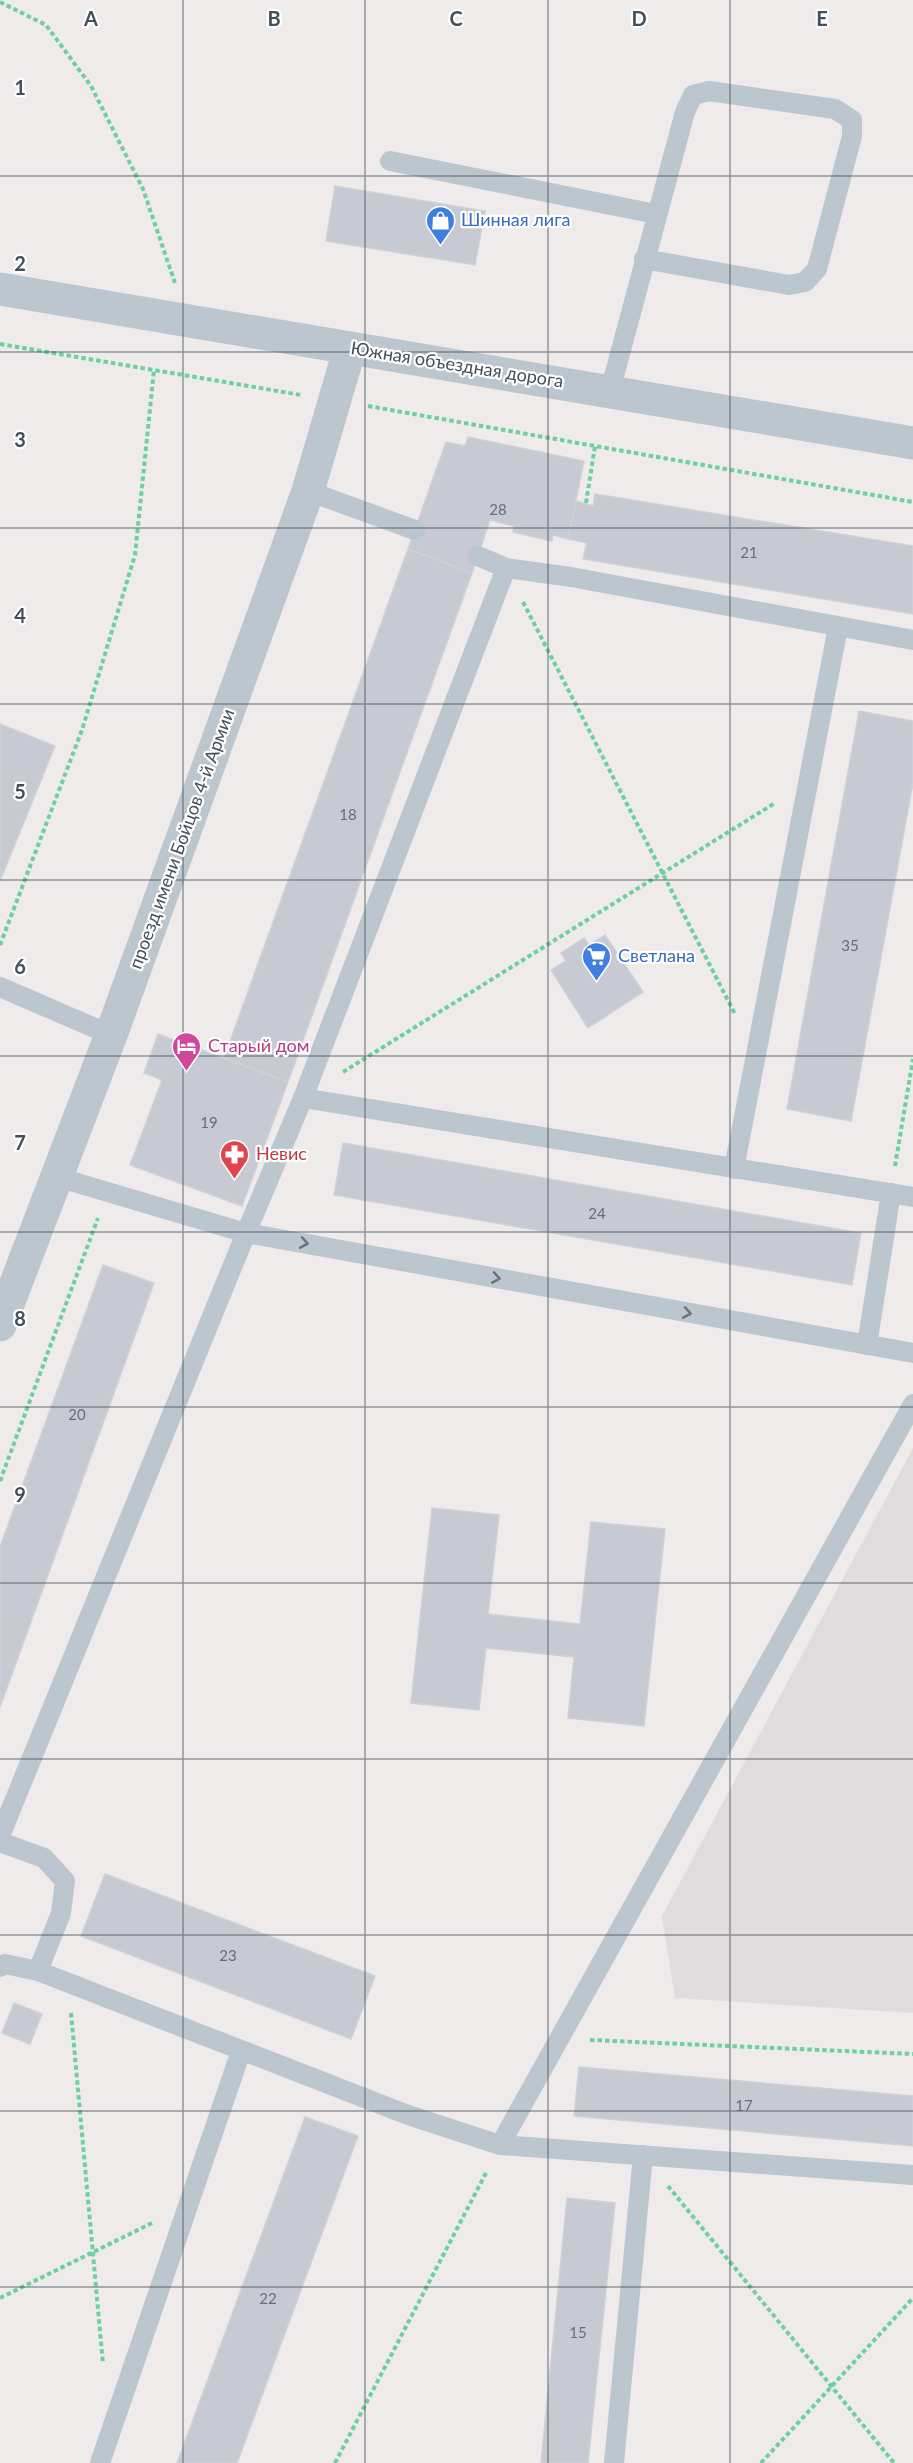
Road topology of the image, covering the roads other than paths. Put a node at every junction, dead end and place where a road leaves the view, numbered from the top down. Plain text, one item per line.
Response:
1 (390, 161) dead end
2 (656, 214) junction
3 (644, 259) junction
4 (0, 290) edge
5 (350, 348) junction
6 (610, 391) junction
7 (913, 443) edge
8 (308, 491) junction
9 (415, 530) dead end
10 (478, 555) dead end
11 (506, 568) junction
12 (838, 627) junction
13 (913, 640) edge
14 (0, 987) edge
15 (111, 1035) junction
16 (303, 1098) junction
17 (734, 1169) junction
18 (57, 1177) junction
19 (891, 1193) junction
20 (913, 1197) edge
21 (246, 1233) junction
22 (0, 1325) edge
23 (867, 1345) junction
24 (913, 1353) edge
25 (913, 1404) edge
26 (0, 1836) edge
27 (0, 1842) edge
28 (0, 1967) edge
29 (38, 1971) junction
30 (241, 2051) junction
31 (500, 2145) junction
32 (643, 2155) junction
33 (913, 2175) edge
34 (100, 2463) edge
35 (614, 2463) edge

1 - 2 lane
2 - 3 lane
2 - 3 lane
3 - 6 lane
4 - 5 street, Южная объездная дорога
5 - 6 street, Южная объездная дорога
5 - 8 street, проезд имени Бойцов 4-й Армии
6 - 7 street, Южная объездная дорога
8 - 9 lane
8 - 15 street, проезд имени Бойцов 4-й Армии
10 - 11 lane
11 - 12 lane
11 - 16 lane
12 - 13 lane
12 - 17 lane
14 - 15 lane
15 - 18 street, проезд имени Бойцов 4-й Армии
16 - 17 lane
16 - 21 lane
17 - 19 lane
18 - 21 lane
18 - 22 street, проезд имени Бойцов 4-й Армии
19 - 20 lane
19 - 23 lane
21 -> 23 lane
21 - 26 lane
23 - 24 lane
25 - 31 lane
27 - 29 lane
28 - 29 lane
29 - 30 lane
30 - 31 lane
30 - 34 lane
31 - 32 lane
32 - 33 lane
32 - 35 lane

